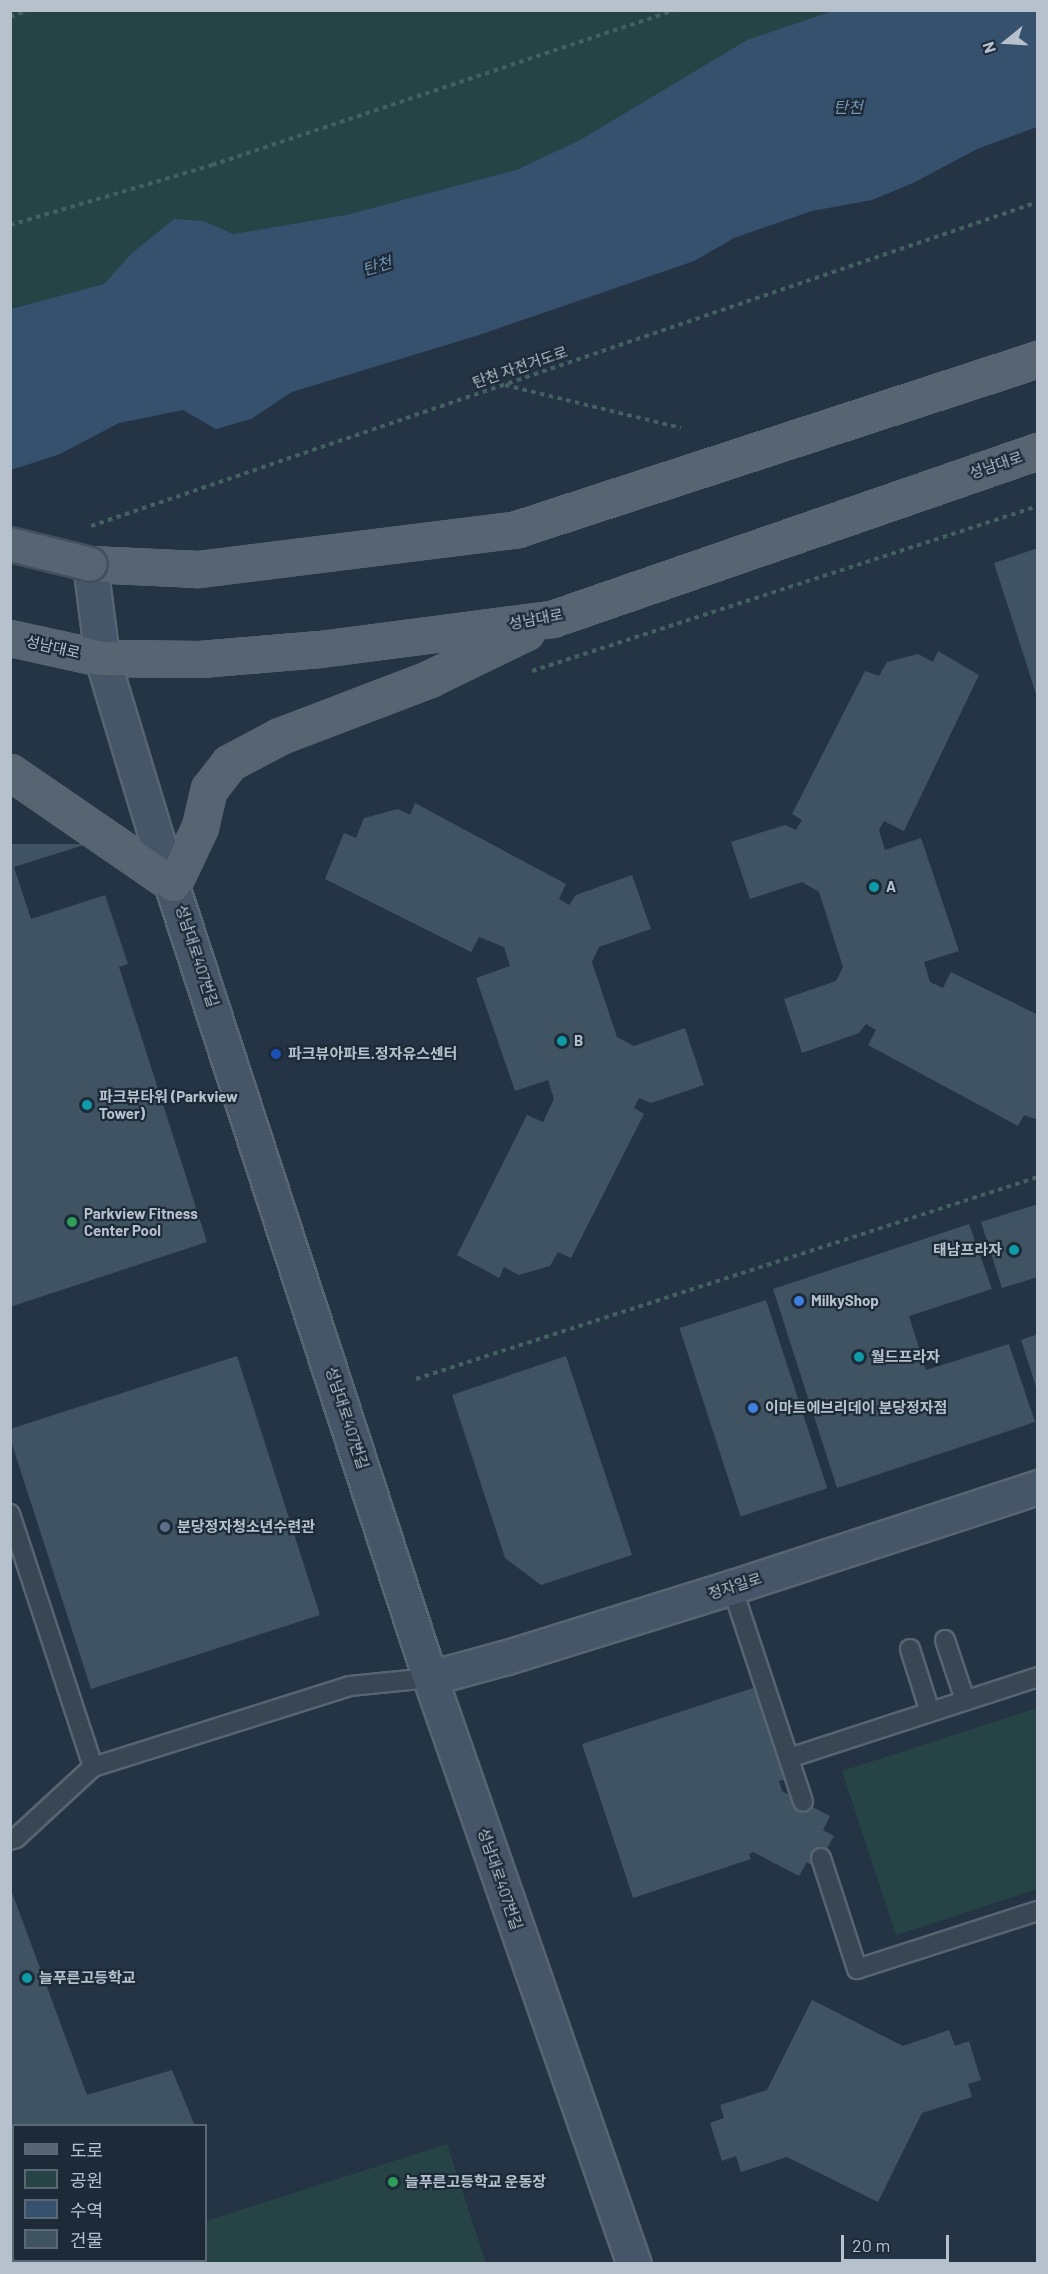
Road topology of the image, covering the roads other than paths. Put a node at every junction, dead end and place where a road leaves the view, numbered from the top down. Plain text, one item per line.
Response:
1 (1038, 358) edge
2 (1038, 451) edge
3 (10, 544) edge
4 (90, 564) junction
5 (552, 619) junction
6 (10, 638) edge
7 (102, 658) junction
8 (10, 772) edge
9 (173, 884) junction
10 (1037, 1491) edge
11 (10, 1514) edge
12 (732, 1587) junction
13 (945, 1640) dead end
14 (910, 1649) dead end
15 (1038, 1677) edge
16 (430, 1678) junction
17 (965, 1700) junction
18 (930, 1712) junction
19 (789, 1758) junction
20 (93, 1767) junction
21 (803, 1802) dead end
22 (10, 1840) edge
23 (821, 1858) dead end
24 (1038, 1911) edge
25 (634, 2264) edge

1 - 4 main road
2 - 5 main road, 성남대로
3 - 4 main road, bridge
4 - 7 street, 성남대로407번길
5 - 7 main road, 성남대로
5 - 9 main road
6 - 7 main road, 성남대로
7 - 9 street, 성남대로407번길
8 - 9 main road
9 - 16 street, 성남대로407번길
10 - 12 street, 정자일로
11 - 20 lane
12 - 16 street, 정자일로
12 - 19 lane
13 - 17 lane
14 - 18 lane
15 - 17 lane
16 - 20 lane
16 - 25 street, 성남대로407번길
17 - 18 lane
18 - 19 lane
19 - 21 lane
20 - 22 lane
23 - 24 lane

